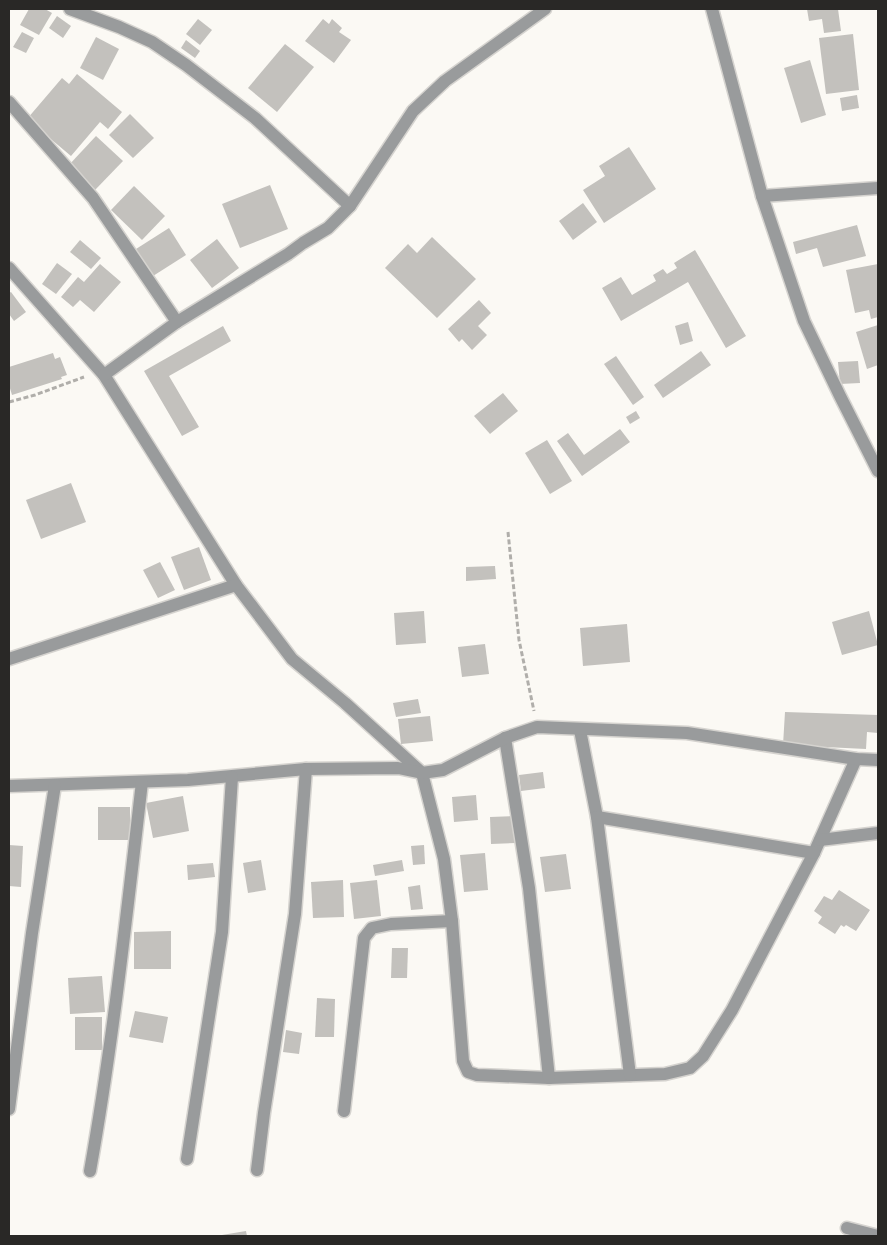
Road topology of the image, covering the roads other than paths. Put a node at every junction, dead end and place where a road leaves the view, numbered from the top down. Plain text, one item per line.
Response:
1 (70, 9) edge
2 (546, 9) edge
3 (712, 9) edge
4 (9, 102) edge
5 (878, 188) edge
6 (762, 196) junction
7 (350, 206) junction
8 (9, 268) edge
9 (177, 322) junction
10 (102, 373) junction
11 (878, 471) edge
12 (236, 585) junction
13 (9, 660) edge
14 (580, 730) junction
15 (505, 738) junction
16 (856, 759) junction
17 (878, 760) edge
18 (306, 769) junction
19 (422, 773) junction
20 (232, 777) junction
21 (142, 782) junction
22 (55, 785) junction
23 (9, 786) edge
24 (597, 817) junction
25 (878, 832) edge
26 (820, 840) junction
27 (814, 853) junction
28 (452, 921) junction
29 (630, 1075) junction
30 (549, 1078) junction
31 (9, 1109) edge
32 (344, 1111) dead end
33 (187, 1160) dead end
34 (257, 1170) dead end
35 (90, 1171) dead end
36 (847, 1228) dead end
37 (878, 1236) edge

1 - 7 street
2 - 7 street
3 - 6 street
4 - 9 street
5 - 6 street
6 - 11 street
7 - 9 street
8 - 10 street
9 - 10 street
10 - 12 street
12 - 13 street
12 - 19 street
14 - 15 street
14 - 16 street
14 - 24 street
15 - 19 street
15 - 30 street
16 - 17 street
16 - 26 street
18 - 19 street
18 - 20 street
18 - 34 street
19 - 28 street
20 - 21 street
20 - 33 street
21 - 22 street
21 - 35 street
22 - 23 street
22 - 31 street
24 - 27 street
24 - 29 street
25 - 26 street
26 - 27 street
27 - 29 street
28 - 30 street
28 - 32 street
29 - 30 street
36 - 37 street

